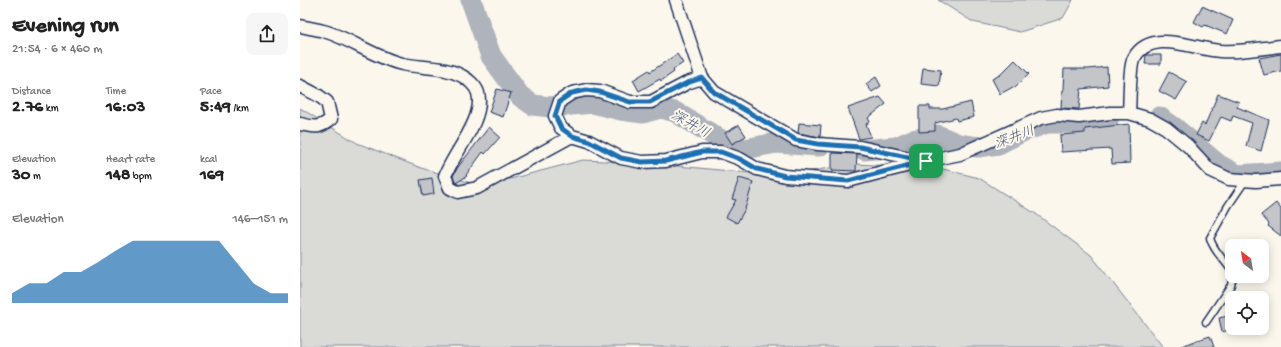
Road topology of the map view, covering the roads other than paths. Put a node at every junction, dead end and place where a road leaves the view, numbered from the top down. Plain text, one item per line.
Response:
1 (676, 0) edge
2 (300, 26) edge
3 (1281, 46) edge
4 (702, 78) junction
5 (300, 86) edge
6 (1129, 113) junction
7 (300, 124) edge
8 (572, 136) junction
9 (926, 161) junction
10 (1281, 179) edge
11 (1244, 180) junction
12 (1225, 263) edge
13 (1231, 283) edge
14 (1206, 322) dead end

1 - 4 street
2 - 8 street
3 - 6 street
4 - 8 street
4 - 9 street
5 - 7 street
6 - 9 street
6 - 11 street
8 - 9 street
10 - 11 street
11 - 12 lane
13 - 14 lane

